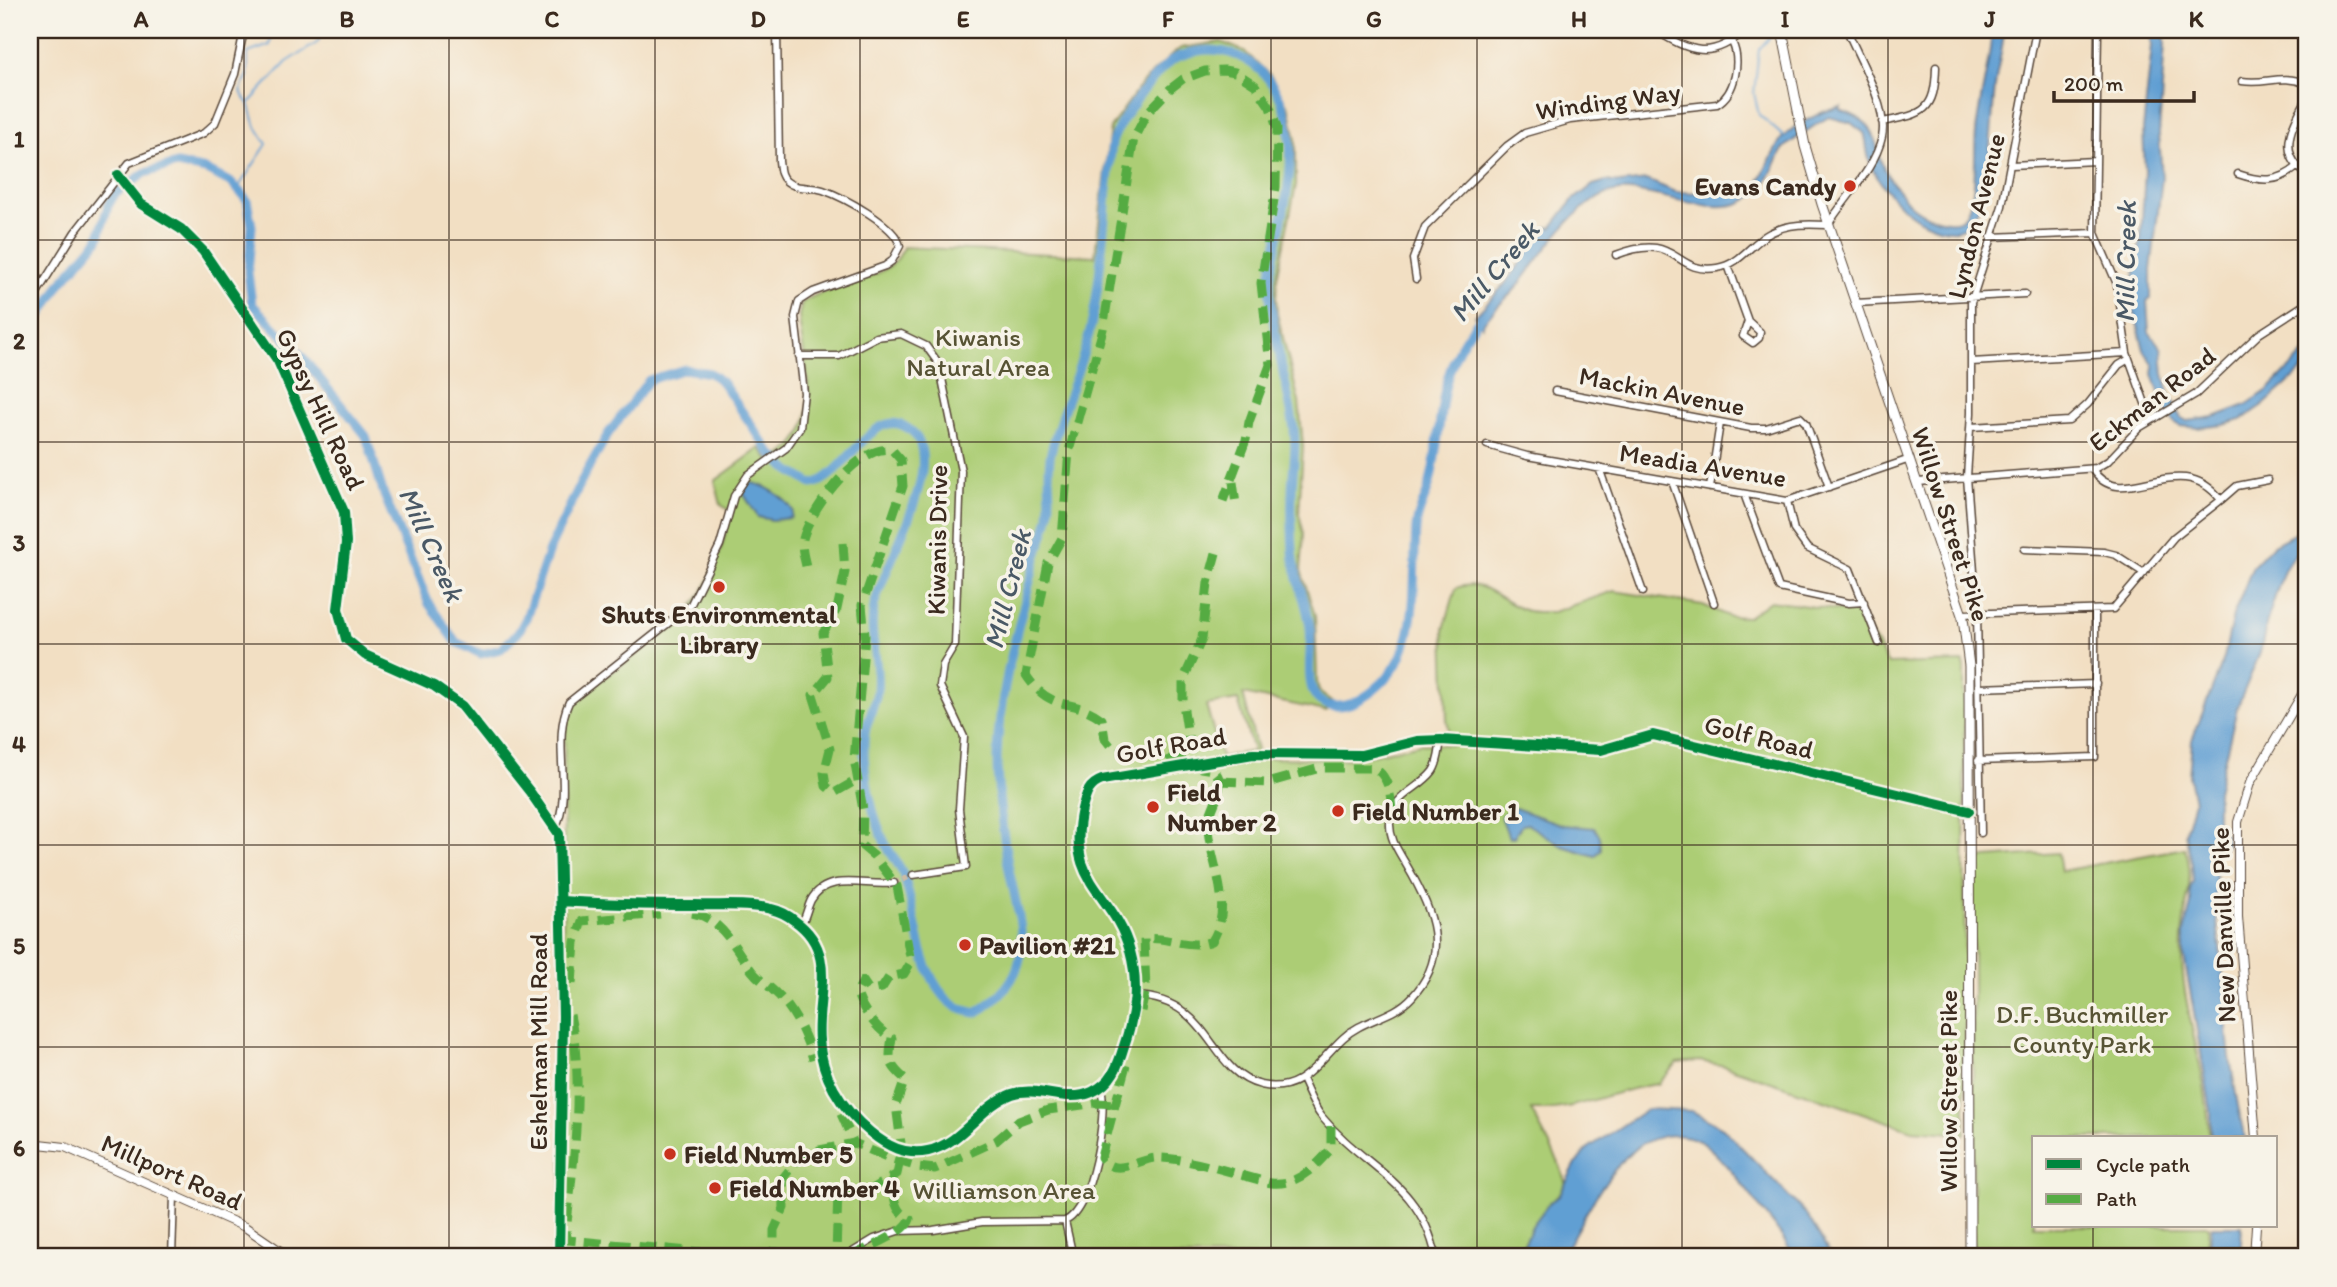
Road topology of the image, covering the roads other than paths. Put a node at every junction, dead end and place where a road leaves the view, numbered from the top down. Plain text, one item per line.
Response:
1 (244, 30) edge
2 (777, 30) edge
3 (1655, 30) edge
4 (1745, 30) edge
5 (1782, 30) edge
6 (1847, 30) edge
7 (2036, 30) edge
8 (2098, 30) edge
9 (1732, 42) junction
10 (1936, 67) dead end
11 (2242, 81) dead end
12 (2307, 84) edge
13 (2307, 99) edge
14 (1882, 122) junction
15 (2095, 161) junction
16 (2011, 165) junction
17 (2298, 166) junction
18 (2238, 174) dead end
19 (2307, 174) edge
20 (118, 175) junction
21 (1828, 225) junction
22 (2095, 233) junction
23 (1991, 237) junction
24 (1616, 255) dead end
25 (1728, 265) junction
26 (1416, 279) dead end
27 (2025, 295) dead end
28 (1972, 297) junction
29 (1855, 303) junction
30 (2307, 303) edge
31 (30, 304) edge
32 (1748, 321) dead end
33 (799, 356) junction
34 (2128, 356) junction
35 (1971, 362) junction
36 (1555, 391) dead end
37 (2151, 420) junction
38 (1720, 423) junction
39 (1970, 427) junction
40 (1487, 445) dead end
41 (1910, 459) junction
42 (1599, 468) junction
43 (2092, 469) junction
44 (1967, 477) junction
45 (2268, 480) dead end
46 (1672, 481) junction
47 (1918, 482) junction
48 (1829, 487) junction
49 (1710, 488) junction
50 (1744, 494) junction
51 (2221, 500) junction
52 (1787, 501) junction
53 (2024, 549) dead end
54 (2144, 573) junction
55 (1643, 592) dead end
56 (1864, 602) junction
57 (1714, 603) dead end
58 (2095, 610) junction
59 (1977, 612) junction
60 (1962, 614) junction
61 (1879, 643) dead end
62 (2096, 684) junction
63 (2307, 686) edge
64 (1979, 688) junction
65 (1441, 740) junction
66 (1974, 761) junction
67 (1969, 811) junction
68 (556, 827) junction
69 (1981, 833) dead end
70 (913, 875) tunnel mouth
71 (894, 883) tunnel mouth
72 (562, 901) junction
73 (801, 925) junction
74 (1136, 996) junction
75 (1302, 1079) junction
76 (1101, 1088) junction
77 (2256, 1136) edge
78 (30, 1143) edge
79 (174, 1196) junction
80 (1065, 1221) junction
81 (2256, 1228) edge
82 (172, 1257) edge
83 (289, 1257) edge
84 (559, 1257) edge
85 (844, 1257) edge
86 (1073, 1257) edge
87 (1436, 1257) edge
88 (1970, 1257) edge
89 (2254, 1257) edge

1 - 20 street
2 - 33 street, Eshelman Mill Road
3 - 9 street
4 - 9 street
5 - 21 highway, Willow Street Pike
6 - 14 street
7 - 16 street, Lyndon Avenue
8 - 15 street
9 - 26 street, Winding Way
10 - 14 street
11 - 12 street
13 - 17 street
14 - 21 street
15 - 16 street
15 - 22 street
16 - 23 street, Lyndon Avenue
17 - 18 street
17 - 19 street
20 - 31 street
20 - 68 street, Gypsy Hill Road
21 - 25 street
21 - 29 highway, Willow Street Pike
22 - 23 street
22 - 34 street
23 - 28 street, Lyndon Avenue
24 - 25 street
25 - 32 street
27 - 28 street
28 - 29 street
28 - 35 street, Lyndon Avenue
29 - 41 highway, Willow Street Pike
30 - 37 street, Eckman Road
33 - 68 street, Eshelman Mill Road
33 - 70 street, Kiwanis Drive
34 - 35 street
34 - 37 street
34 - 39 street
35 - 39 street, Lyndon Avenue
36 - 38 street, Mackin Avenue
37 - 43 street, Eckman Road
38 - 48 street, Mackin Avenue
38 - 49 street
39 - 44 street, Lyndon Avenue
40 - 42 street, Meadia Avenue
41 - 47 highway, Willow Street Pike
41 - 48 street, Meadia Avenue
42 - 46 street, Meadia Avenue
42 - 55 street
43 - 44 street, Eckman Road
43 - 51 street
44 - 47 street, Eckman Road
44 - 59 street, Lyndon Avenue
45 - 51 street
46 - 49 street, Meadia Avenue
46 - 57 street
47 - 60 highway, Willow Street Pike
48 - 52 street, Meadia Avenue
49 - 50 street, Meadia Avenue
50 - 52 street, Meadia Avenue
50 - 56 street
51 - 54 street
52 - 56 street
53 - 54 street
54 - 58 street
56 - 61 street
58 - 59 street
58 - 62 street
59 - 60 street
59 - 64 street, Lyndon Avenue
60 - 66 highway, Willow Street Pike
62 - 64 street
62 - 66 street
63 - 77 main road, New Danville Pike
64 - 66 street, Lyndon Avenue
65 - 67 street, Golf Road
65 - 74 street, Golf Road
65 - 75 street
66 - 67 highway, Willow Street Pike
66 - 69 street, Lyndon Avenue
67 - 88 highway, Willow Street Pike
68 - 72 street, Eshelman Mill Road
71 - 73 street
72 - 73 street
72 - 84 street, Eshelman Mill Road
73 - 76 street
74 - 75 street
74 - 76 street, Golf Road
75 - 87 street
76 - 80 street
78 - 79 main road, Millport Road
79 - 82 street
79 - 83 main road, Millport Road
80 - 85 street
80 - 86 street
81 - 89 main road

